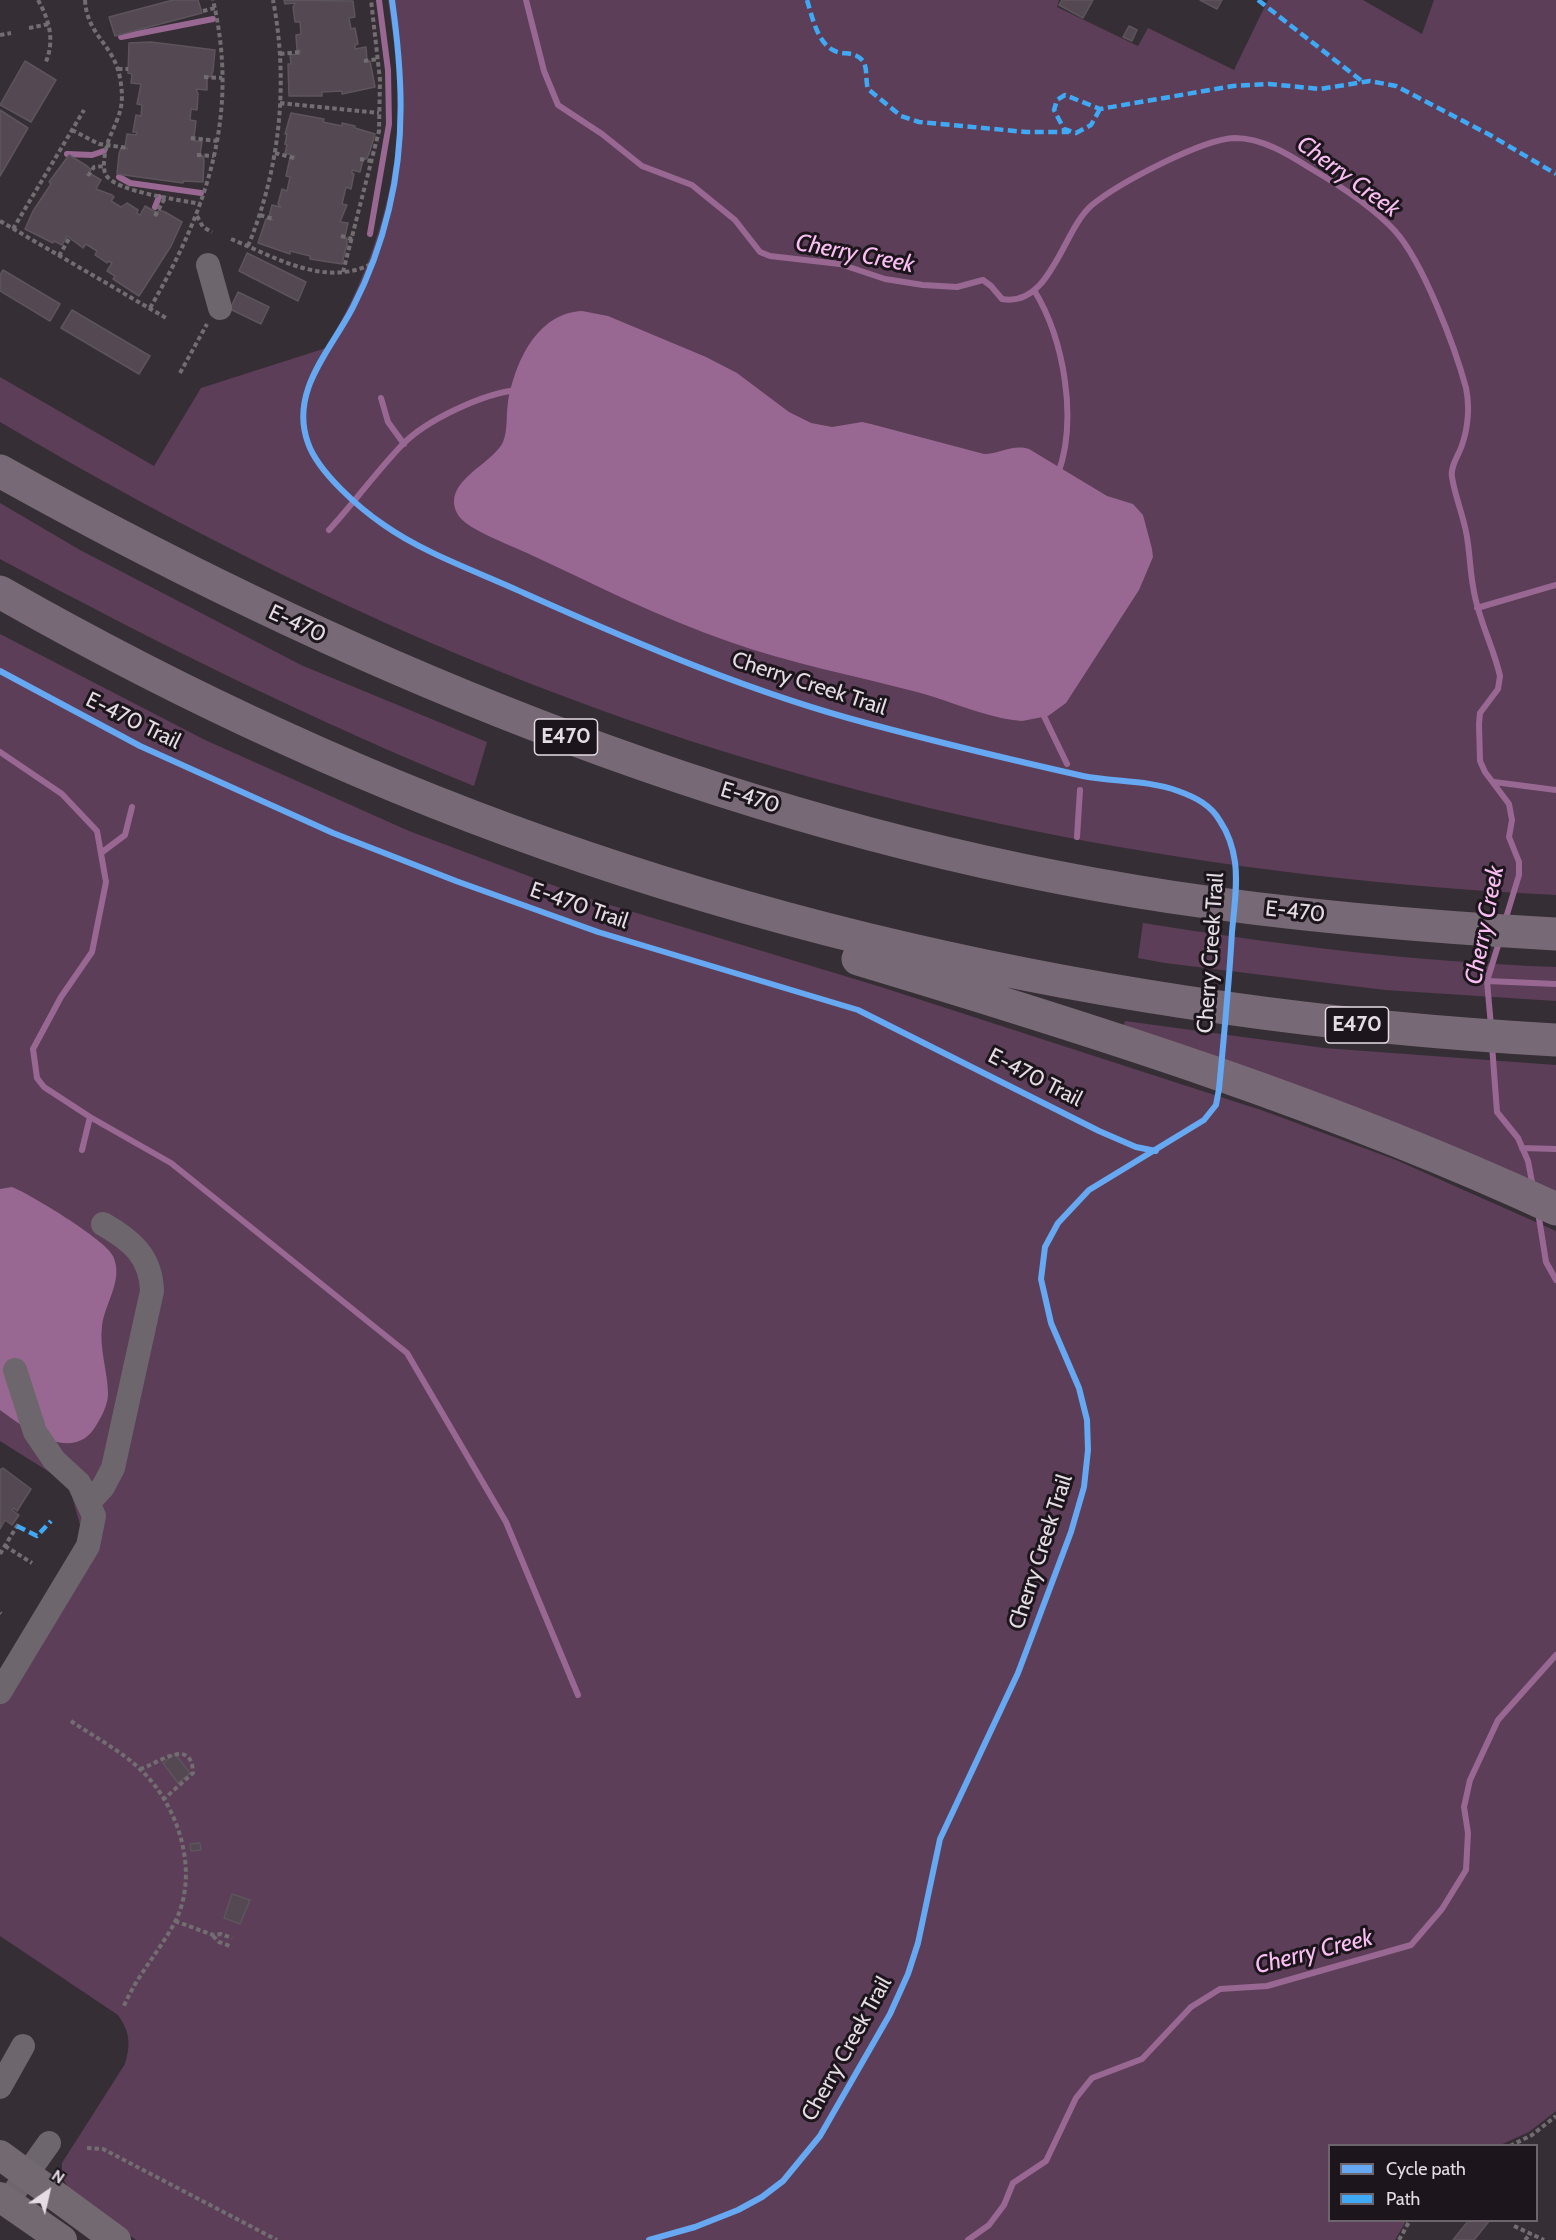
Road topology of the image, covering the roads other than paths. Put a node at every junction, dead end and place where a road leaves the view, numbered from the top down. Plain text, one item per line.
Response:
1 (208, 266) dead end
2 (214, 316) road end
3 (0, 471) edge
4 (0, 592) edge
5 (586, 856) junction
6 (1556, 934) edge
7 (1556, 1040) edge
8 (1556, 1209) edge
9 (103, 1224) dead end
10 (15, 1370) dead end
11 (90, 1501) junction
12 (0, 1692) edge
13 (23, 2046) dead end
14 (0, 2087) edge
15 (49, 2143) dead end
16 (0, 2156) edge
17 (28, 2174) junction
18 (4, 2199) edge
19 (62, 2240) edge
20 (116, 2240) edge

1 - 2 street
3 - 6 highway, E-470 / E470
4 - 5 highway, E470
5 - 7 highway, E470
5 - 8 highway
9 - 11 street
10 - 11 street
11 - 12 street
13 - 14 street
15 - 17 street
16 - 17 main road
17 - 18 street
17 - 20 main road
18 - 19 main road

